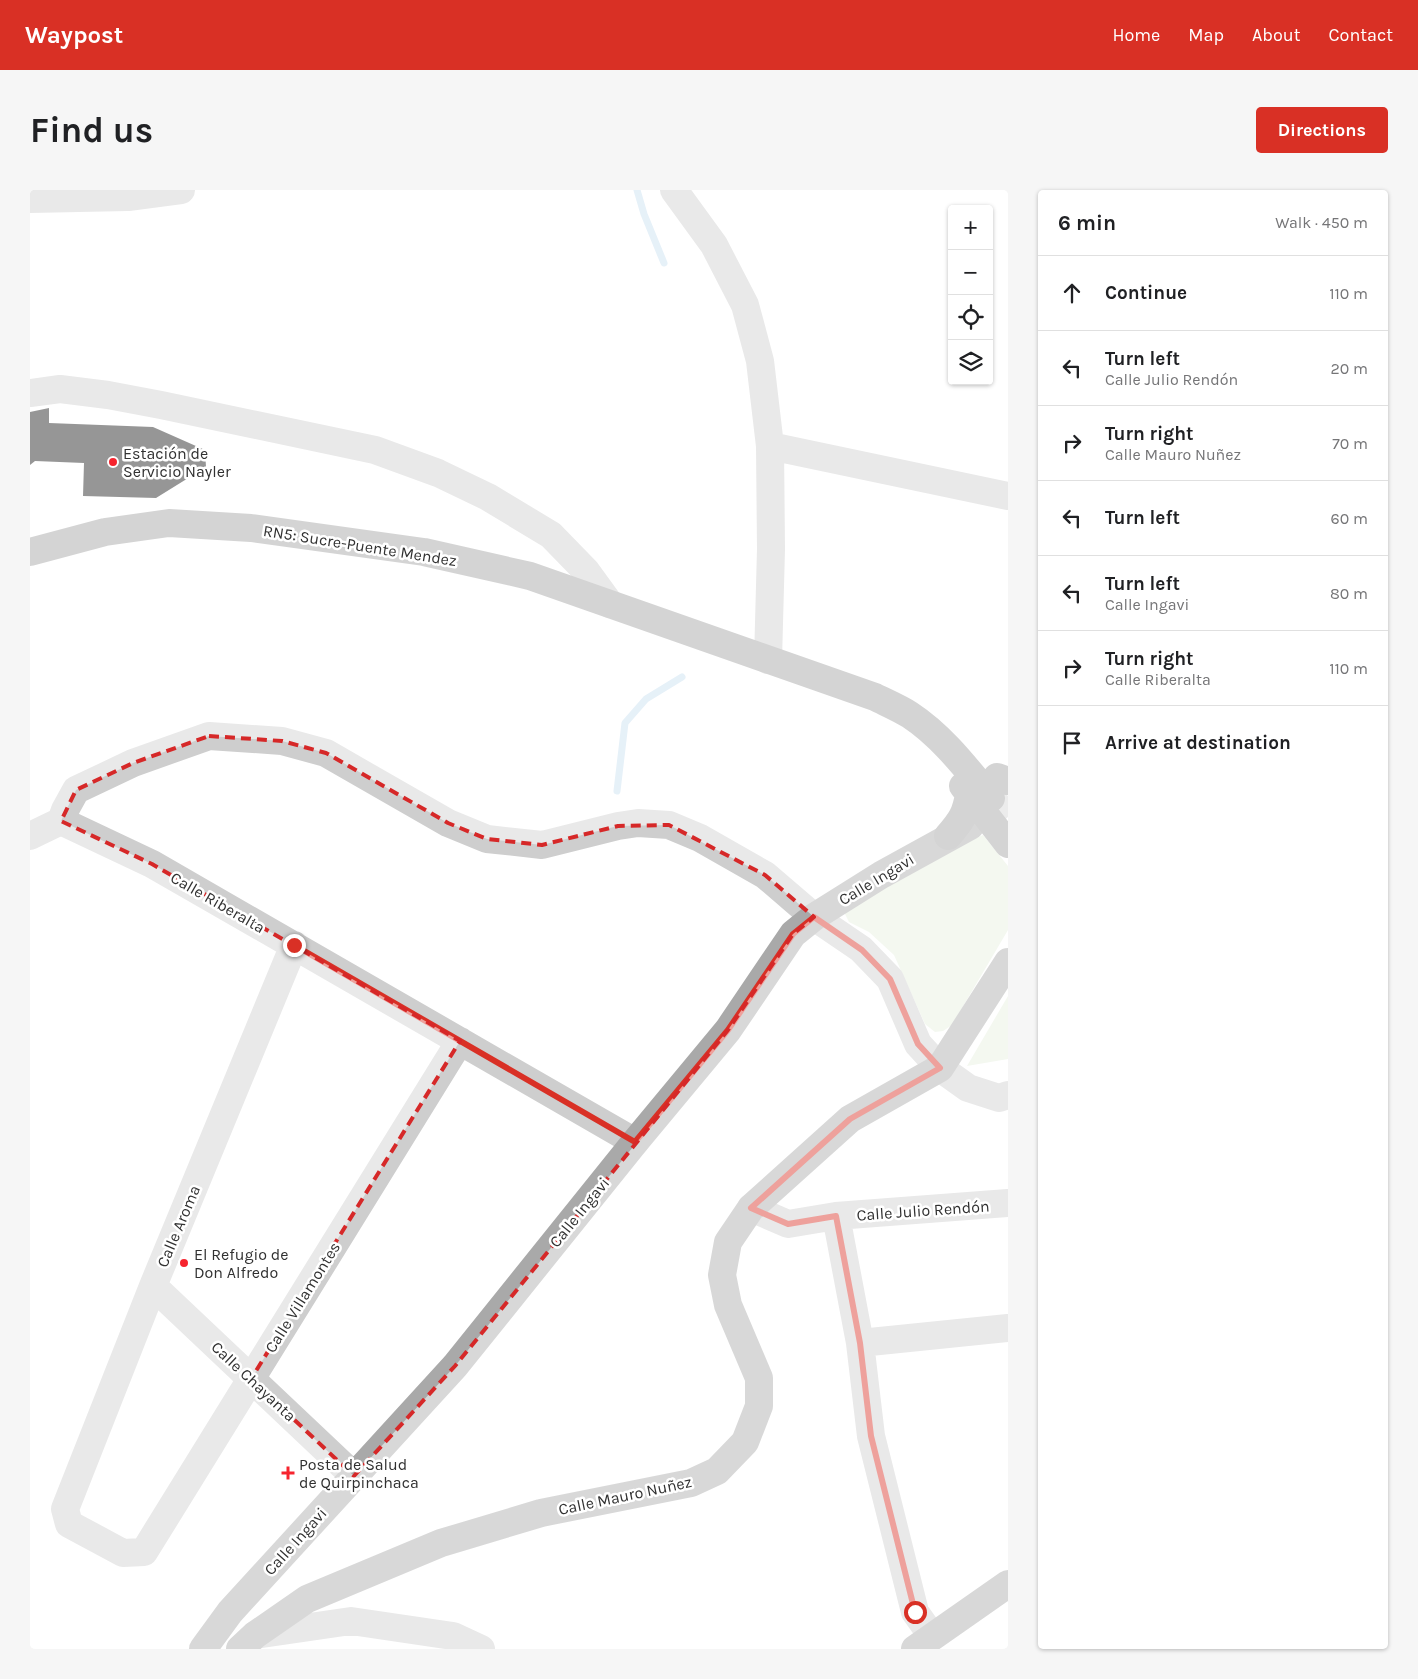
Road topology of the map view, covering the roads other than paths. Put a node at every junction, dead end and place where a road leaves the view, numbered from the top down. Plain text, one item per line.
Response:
1 (181, 190) edge
2 (674, 190) edge
3 (30, 199) edge
4 (30, 393) edge
5 (770, 446) junction
6 (1008, 496) edge
7 (30, 552) edge
8 (610, 604) junction
9 (769, 661) junction
10 (995, 795) edge
11 (61, 821) junction
12 (30, 836) edge
13 (948, 836) joint
14 (1008, 844) edge
15 (814, 917) junction
16 (294, 945) junction
17 (1008, 962) edge
18 (460, 1041) junction
19 (940, 1068) junction
20 (1008, 1095) edge
21 (635, 1142) junction
22 (1008, 1203) edge
23 (751, 1208) junction
24 (836, 1216) junction
25 (153, 1286) junction
26 (1008, 1328) edge
27 (860, 1343) junction
28 (251, 1379) junction
29 (354, 1476) junction
30 (144, 1552) joint
31 (1008, 1584) edge
32 (247, 1642) edge
33 (923, 1643) edge
34 (203, 1649) edge
35 (481, 1649) edge

1 - 3 street
2 - 5 street
4 - 8 street
5 - 6 street
5 - 9 street
7 - 8 highway, RN5: Sucre-Puente Mendez
8 - 9 highway, RN5: Sucre-Puente Mendez
9 - 10 highway, RN5: Sucre-Puente Mendez
10 - 13 highway
10 - 14 highway, RN5: Sucre-Puente Mendez
11 - 12 street
11 - 15 street
11 - 16 street, Calle Riberalta
13 - 15 main road, Calle Ingavi
15 - 19 street
15 - 21 main road, Calle Ingavi
16 - 18 street, Calle Riberalta
16 - 25 street, Calle Aroma
17 - 19 main road, Calle Mauro Nuñez
18 - 21 street, Calle Riberalta
18 - 28 street, Calle Villamontes
19 - 20 street
19 - 23 main road, Calle Mauro Nuñez
21 - 29 main road, Calle Ingavi
22 - 24 street, Calle Julio Rendón
23 - 24 street, Calle Julio Rendón
23 - 32 main road, Calle Mauro Nuñez
24 - 27 street
25 - 28 street, Calle Chayanta
25 - 30 street, Calle Aroma
26 - 27 street
27 - 33 street
28 - 29 street, Calle Chayanta
28 - 30 street, Calle Villamontes
29 - 34 main road, Calle Ingavi
31 - 33 main road
32 - 35 street

